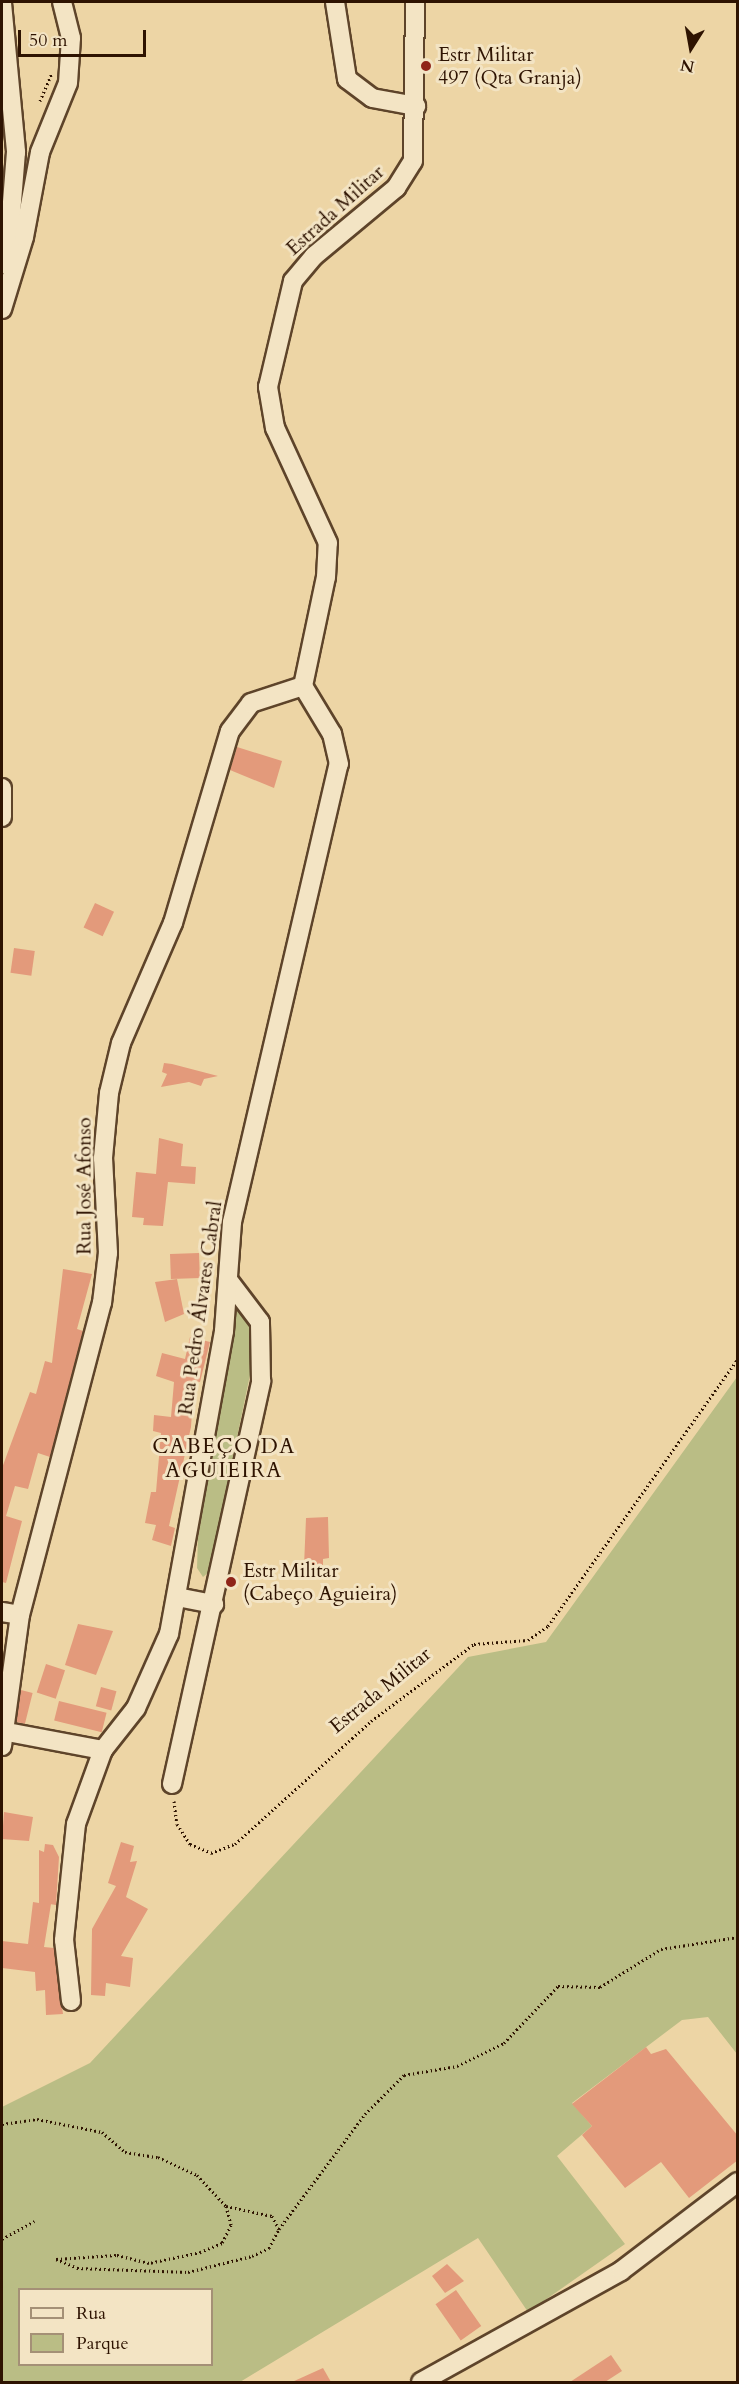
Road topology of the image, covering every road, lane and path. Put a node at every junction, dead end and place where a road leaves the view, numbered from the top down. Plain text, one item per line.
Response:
1 (62, 2) edge
2 (335, 2) edge
3 (415, 2) edge
4 (2, 3) edge
5 (416, 106) junction
6 (2, 310) edge
7 (303, 687) junction
8 (2, 788) edge
9 (2, 817) edge
10 (229, 1281) junction
11 (738, 1359) edge
12 (177, 1597) junction
13 (214, 1604) junction
14 (11, 1614) edge
15 (2, 1736) edge
16 (103, 1750) junction
17 (172, 1784) joint
18 (738, 1937) edge
19 (71, 2001) dead end
20 (2, 2124) edge
21 (738, 2182) edge
22 (226, 2206) junction
23 (34, 2222) dead end
24 (279, 2229) junction
25 (2, 2239) edge
26 (421, 2382) edge

1 - 6 street
2 - 5 street
3 - 5 street, Estrada Militar
4 - 6 street
5 - 7 street, Estrada Militar
7 - 10 street, Rua Pedro Álvares Cabral
7 - 14 street, Rua José Afonso
8 - 9 street
10 - 12 street, Rua Pedro Álvares Cabral
10 - 13 street
11 - 17 path, Estrada Militar
12 - 13 street
12 - 16 street, Rua Pedro Álvares Cabral
13 - 17 street
14 - 15 street, Rua José Afonso
15 - 16 street
16 - 19 street, Rua Pedro Álvares Cabral
18 - 24 path
20 - 22 path
21 - 26 street
22 - 24 path
22 - 24 path
23 - 25 path

